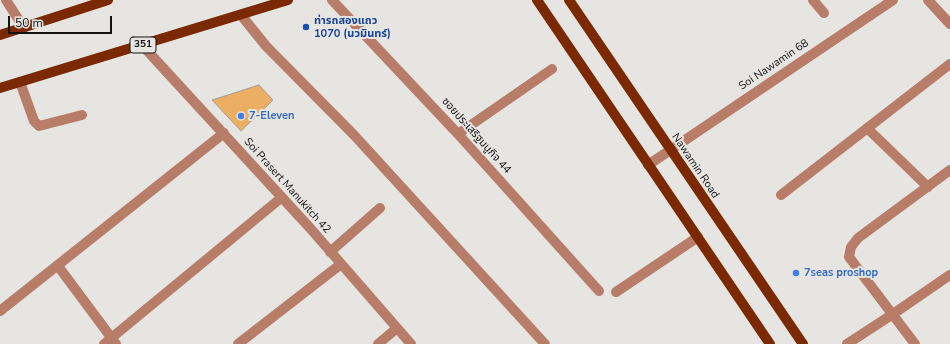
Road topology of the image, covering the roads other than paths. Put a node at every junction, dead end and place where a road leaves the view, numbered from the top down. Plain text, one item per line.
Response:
1 (6, 0) edge
2 (108, 0) edge
3 (288, 0) edge
4 (332, 0) edge
5 (537, 0) edge
6 (569, 0) edge
7 (813, 0) edge
8 (892, 0) edge
9 (928, 0) edge
10 (824, 13) dead end
11 (241, 15) junction
12 (950, 24) edge
13 (24, 28) junction
14 (0, 35) edge
15 (142, 45) junction
16 (950, 64) edge
17 (552, 69) dead end
18 (20, 82) junction
19 (0, 88) edge
20 (82, 115) dead end
21 (867, 128) junction
22 (224, 133) junction
23 (458, 134) junction
24 (670, 149) junction
25 (648, 164) junction
26 (950, 170) edge
27 (928, 187) junction
28 (781, 196) dead end
29 (281, 198) junction
30 (380, 208) dead end
31 (698, 237) junction
32 (330, 252) junction
33 (341, 264) junction
34 (58, 266) junction
35 (950, 275) edge
36 (599, 291) dead end
37 (616, 292) dead end
38 (0, 311) edge
39 (893, 314) junction
40 (397, 328) junction
41 (110, 342) edge
42 (238, 344) edge
43 (378, 344) edge
44 (411, 344) edge
45 (545, 344) edge
46 (770, 344) edge
47 (803, 344) edge
48 (847, 344) edge
49 (916, 344) edge

1 - 13 street
2 - 13 main road
3 - 11 main road, 351
4 - 23 street, ซอยประเสริฐมนูกิจ 44
5 - 25 main road
6 - 24 main road, Nawamin Road
7 - 10 street
8 - 24 street, Soi Nawamin 68
9 - 12 street
11 - 15 main road, 351
11 - 45 street
13 - 14 main road
15 - 18 main road, 351
15 - 22 street, Soi Prasert Manukitch 42
16 - 21 street
17 - 23 street
18 - 19 main road, 351
18 - 20 street
21 - 27 street
21 - 28 street
22 - 29 street, Soi Prasert Manukitch 42
22 - 34 street
23 - 36 street, ซอยประเสริฐมนูกิจ 44
24 - 25 street, Soi Nawamin 68
24 - 47 main road, Nawamin Road
25 - 31 main road
26 - 27 street
27 - 39 street
29 - 32 street, Soi Prasert Manukitch 42
29 - 41 street
30 - 32 street
31 - 37 street
31 - 46 main road
32 - 33 street, Soi Prasert Manukitch 42
33 - 40 street, Soi Prasert Manukitch 42
33 - 42 street
34 - 38 street
34 - 41 street
35 - 39 street
39 - 48 street
39 - 49 street
40 - 43 street
40 - 44 street, Soi Prasert Manukitch 42

